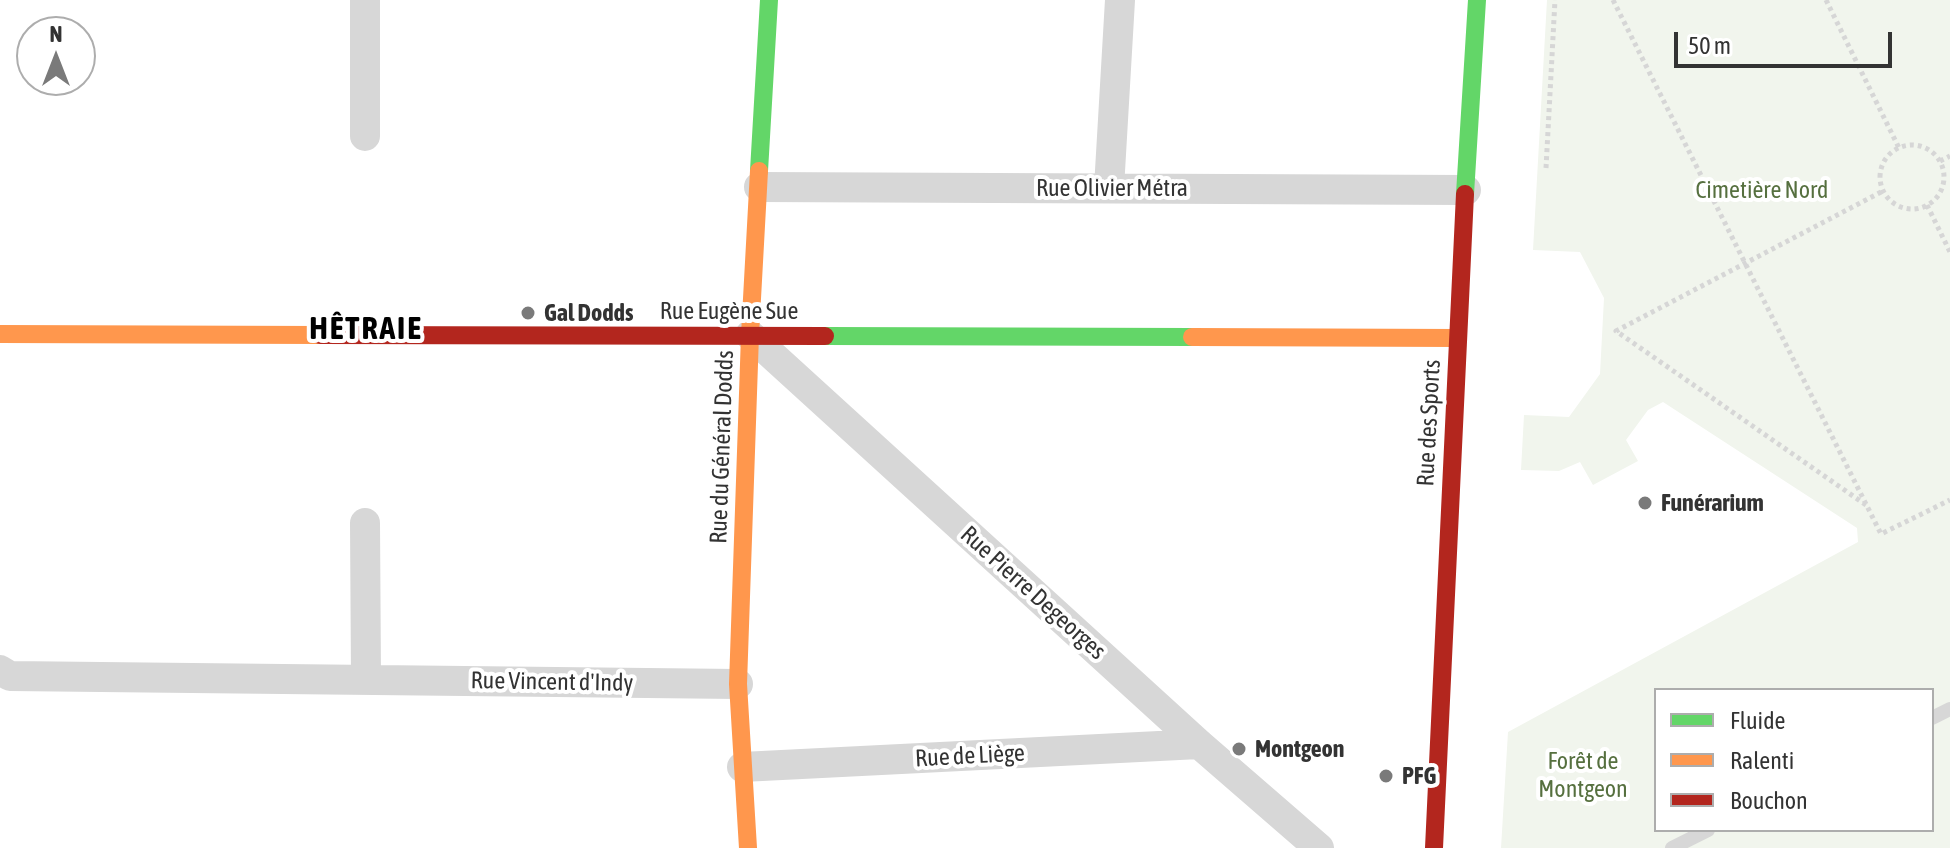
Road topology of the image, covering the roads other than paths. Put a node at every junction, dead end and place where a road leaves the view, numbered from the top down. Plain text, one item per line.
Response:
1 (365, 0) edge
2 (769, 0) edge
3 (1120, 0) edge
4 (1477, 0) edge
5 (365, 136) dead end
6 (759, 187) junction
7 (1109, 188) junction
8 (1466, 190) junction
9 (0, 334) edge
10 (750, 335) junction
11 (1457, 338) junction
12 (365, 523) dead end
13 (0, 670) edge
14 (366, 680) junction
15 (738, 684) junction
16 (1199, 744) junction
17 (742, 767) junction
18 (1704, 832) edge
19 (748, 848) edge
20 (1319, 848) edge
21 (1434, 848) edge
22 (1672, 848) edge

1 - 5 street
2 - 6 street, Rue du Général Dodds
3 - 7 street
4 - 8 street, Rue des Sports
6 - 7 street, Rue Olivier Métra
6 - 10 street, Rue du Général Dodds
7 - 8 street, Rue Olivier Métra
8 - 11 street, Rue des Sports
9 - 10 street, Rue Eugène Sue
10 - 11 street, Rue Eugène Sue
10 - 15 street, Rue du Général Dodds
10 - 16 street, Rue Pierre Degeorges
11 - 21 street, Rue des Sports
12 - 14 street
13 - 14 street, Rue Vincent d'Indy
14 - 15 street, Rue Vincent d'Indy
15 - 17 street, Rue du Général Dodds
16 - 17 street, Rue de Liège
16 - 20 street, Rue Pierre Degeorges
17 - 19 street, Rue du Général Dodds
18 - 22 lane

